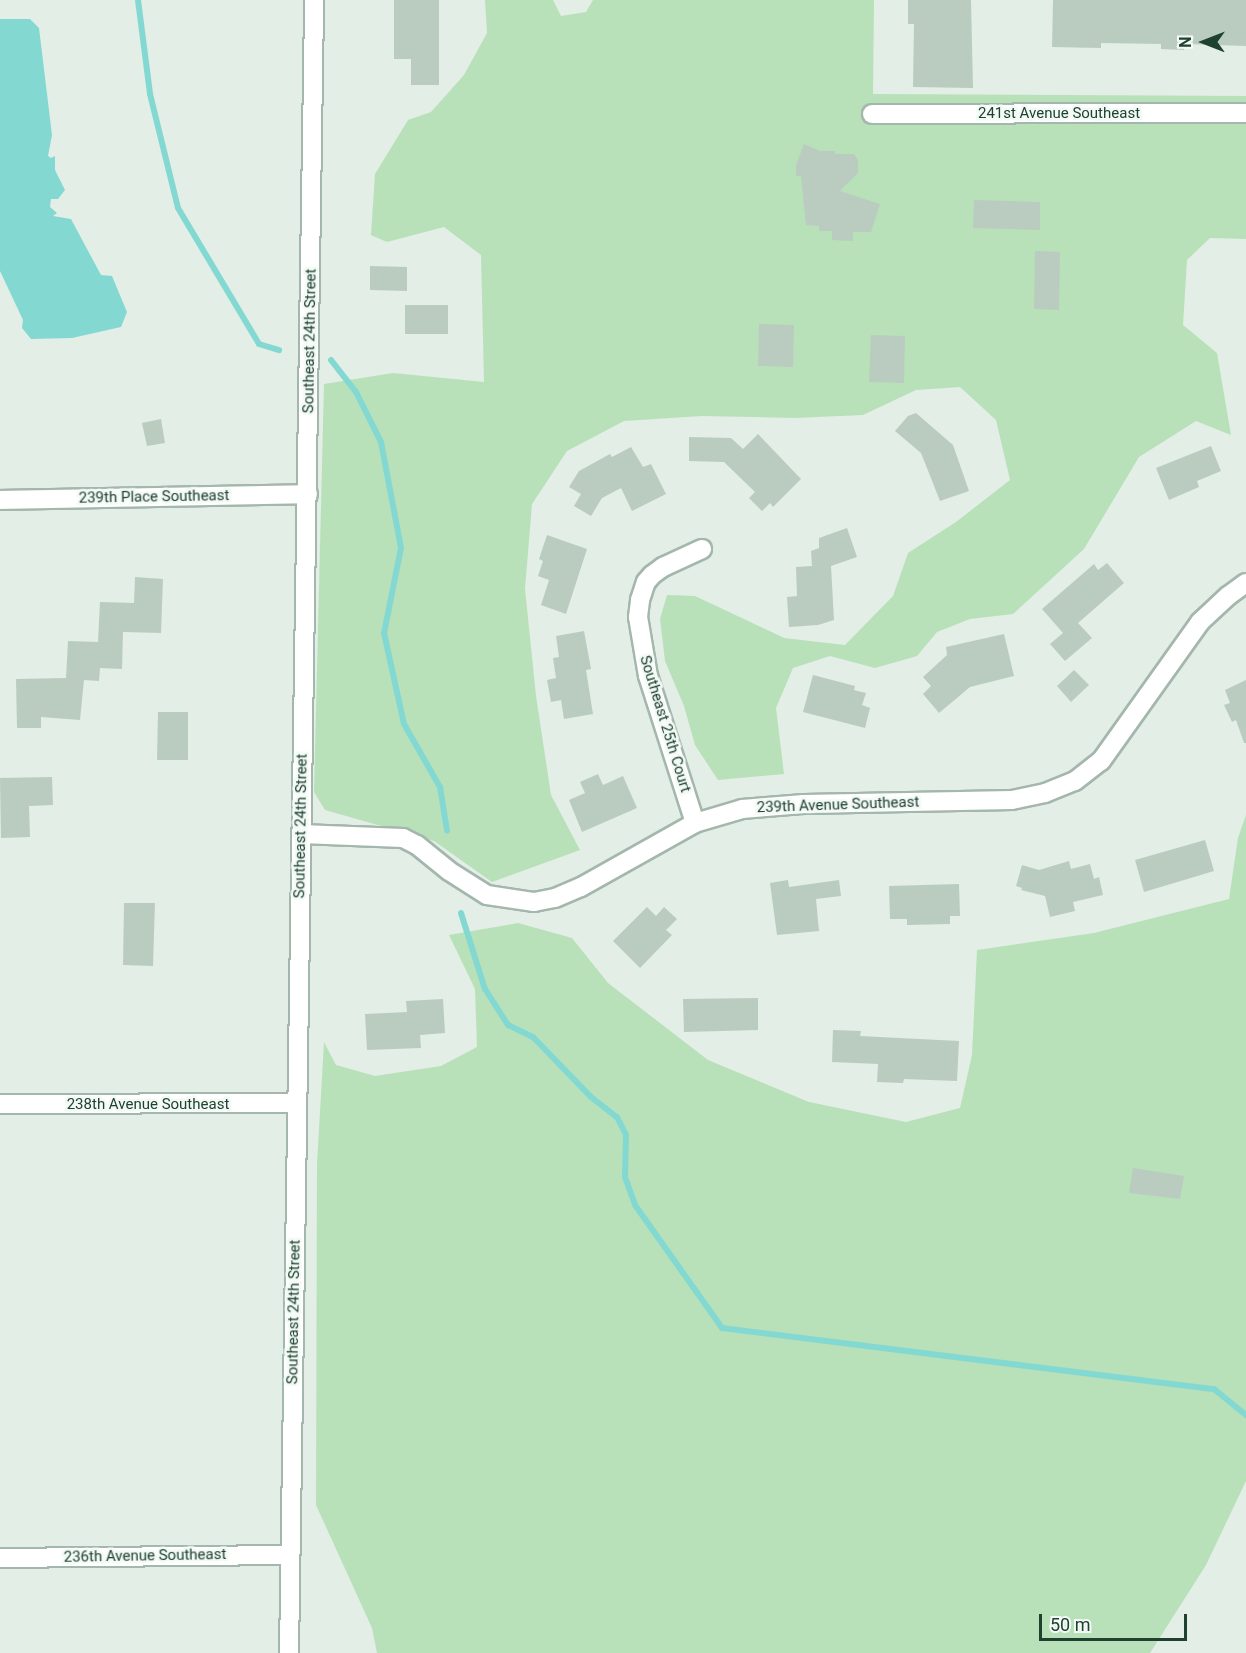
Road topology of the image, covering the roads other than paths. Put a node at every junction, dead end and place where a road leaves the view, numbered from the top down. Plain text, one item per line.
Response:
1 (314, 0) edge
2 (1246, 113) edge
3 (872, 114) dead end
4 (308, 494) junction
5 (0, 500) edge
6 (702, 549) dead end
7 (1246, 583) edge
8 (695, 824) junction
9 (301, 834) junction
10 (296, 1103) junction
11 (0, 1104) edge
12 (290, 1555) junction
13 (0, 1558) edge
14 (289, 1653) edge

1 - 4 street, Southeast 24th Street
2 - 3 street, 241st Avenue Southeast
4 - 5 street, 239th Place Southeast
4 - 9 street, Southeast 24th Street
6 - 8 street, Southeast 25th Court
7 - 8 street, 239th Avenue Southeast
8 - 9 street, 239th Avenue Southeast
9 - 10 street, Southeast 24th Street
10 - 11 street, 238th Avenue Southeast
10 - 12 street, Southeast 24th Street
12 - 13 street, 236th Avenue Southeast
12 - 14 street, Southeast 24th Street

